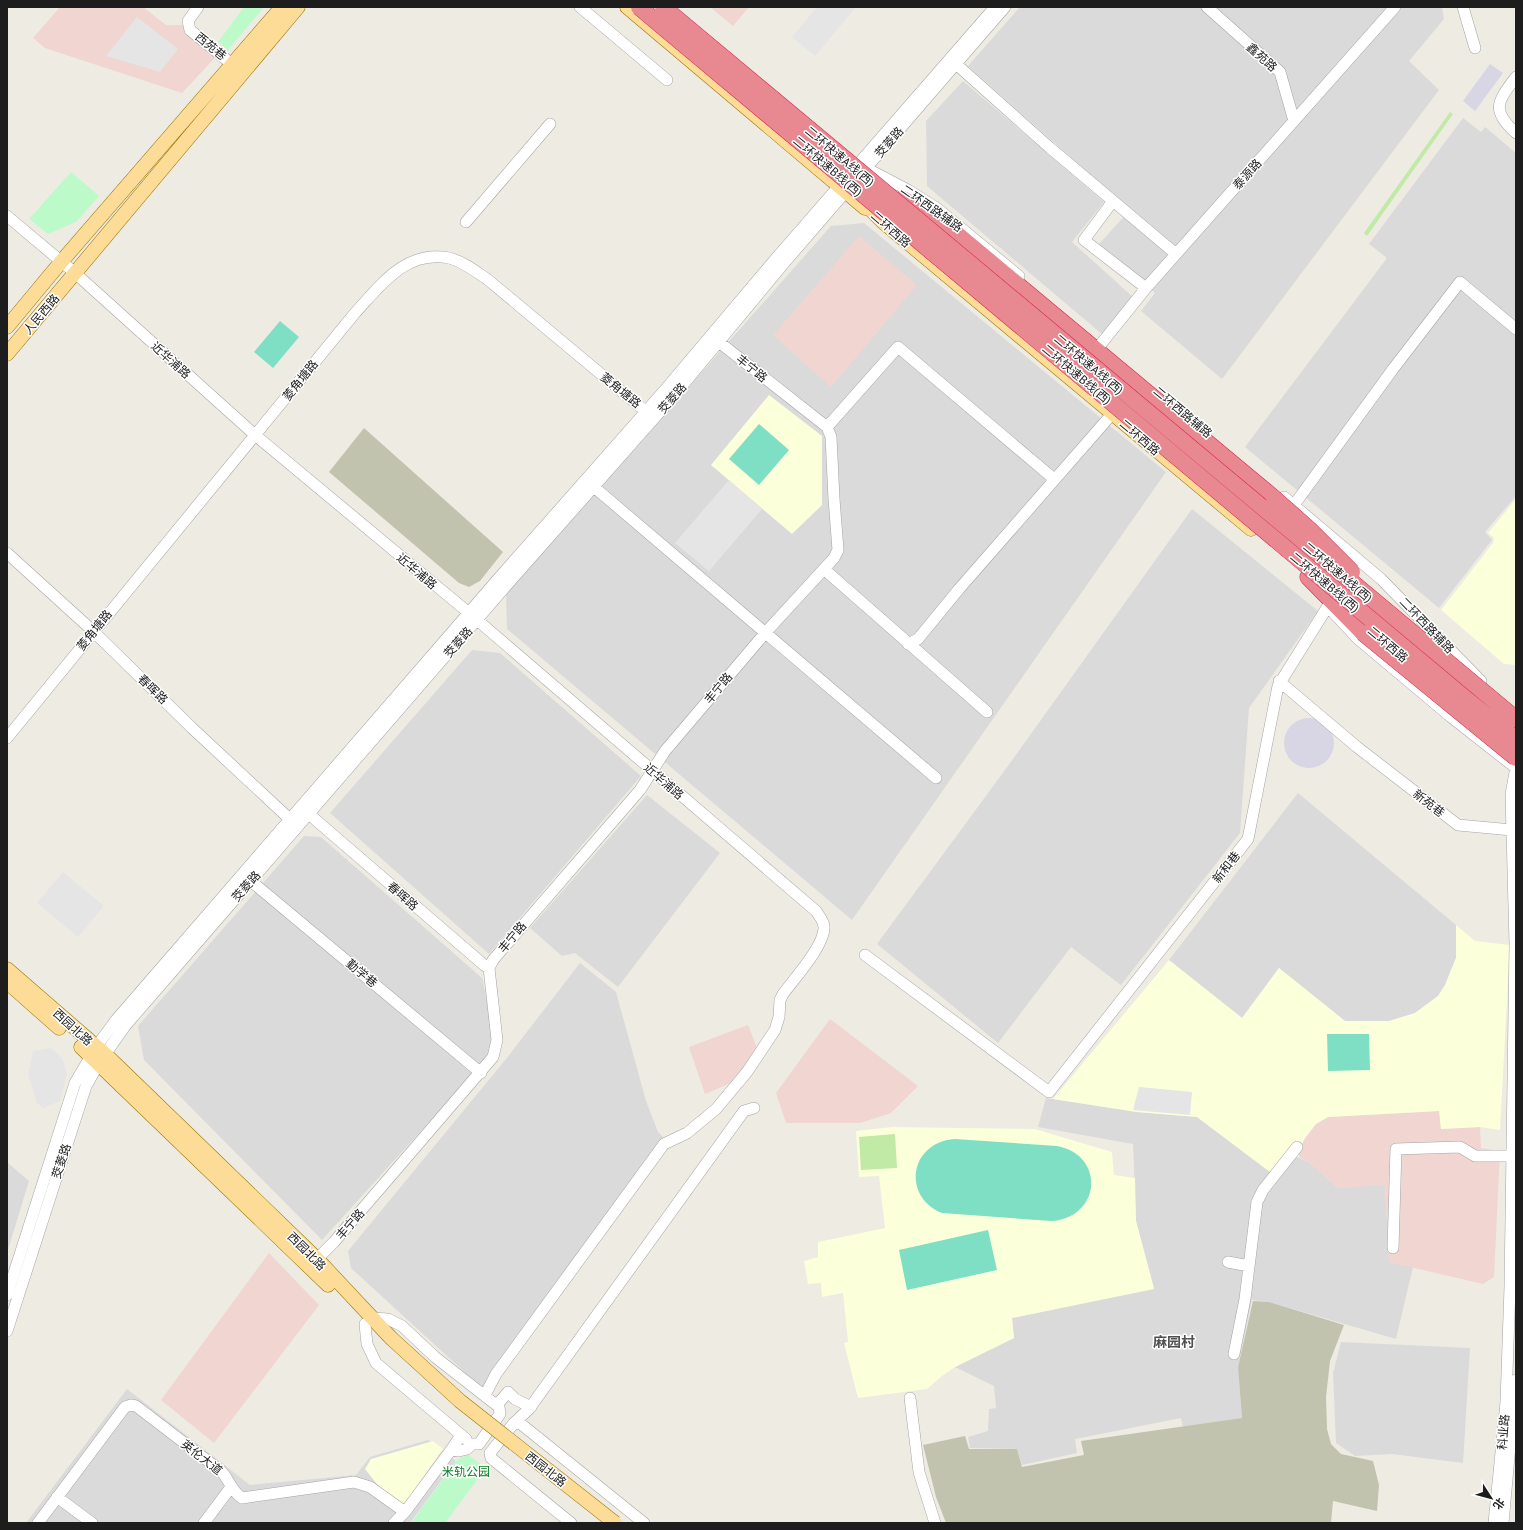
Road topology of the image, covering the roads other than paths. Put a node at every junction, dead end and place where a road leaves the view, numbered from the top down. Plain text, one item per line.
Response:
1 (198, 7) edge
2 (282, 7) edge
3 (298, 7) edge
4 (580, 7) edge
5 (627, 7) edge
6 (639, 7) edge
7 (644, 7) edge
8 (658, 7) edge
9 (663, 7) edge
10 (675, 7) edge
11 (995, 7) edge
12 (1005, 7) edge
13 (1207, 7) edge
14 (1395, 7) edge
15 (1463, 7) edge
16 (1475, 48) dead end
17 (956, 64) junction
18 (233, 65) junction
19 (1516, 77) edge
20 (667, 80) dead end
21 (1294, 121) junction
22 (550, 124) dead end
23 (1516, 133) edge
24 (827, 155) junction
25 (861, 168) junction
26 (845, 186) junction
27 (903, 199) junction
28 (1113, 201) junction
29 (7, 216) edge
30 (466, 222) dead end
31 (1176, 254) junction
32 (61, 262) junction
33 (75, 274) junction
34 (1146, 288) junction
35 (7, 327) edge
36 (1516, 329) edge
37 (720, 342) junction
38 (1101, 344) junction
39 (7, 354) edge
40 (650, 414) junction
41 (1112, 414) junction
42 (827, 427) junction
43 (255, 435) junction
44 (1054, 479) junction
45 (594, 487) junction
46 (1294, 505) junction
47 (7, 553) edge
48 (825, 570) junction
49 (1308, 577) junction
50 (1328, 606) junction
51 (473, 617) junction
52 (93, 631) junction
53 (766, 632) junction
54 (1420, 640) junction
55 (908, 644) junction
56 (1279, 681) junction
57 (1481, 681) junction
58 (1516, 709) edge
59 (987, 712) dead end
60 (1516, 719) edge
61 (7, 738) edge
62 (1516, 748) edge
63 (1516, 768) edge
64 (652, 770) junction
65 (936, 778) dead end
66 (300, 806) junction
67 (309, 814) junction
68 (294, 822) junction
69 (1512, 830) junction
70 (246, 878) junction
71 (865, 955) dead end
72 (490, 968) junction
73 (7, 969) edge
74 (7, 982) edge
75 (97, 1055) junction
76 (481, 1072) junction
77 (754, 1108) dead end
78 (1297, 1147) dead end
79 (1512, 1156) junction
80 (1393, 1248) dead end
81 (317, 1260) junction
82 (1228, 1262) dead end
83 (1249, 1266) junction
84 (7, 1295) edge
85 (369, 1321) junction
86 (7, 1331) edge
87 (388, 1342) junction
88 (1234, 1354) dead end
89 (1516, 1380) edge
90 (485, 1395) junction
91 (910, 1398) dead end
92 (497, 1405) junction
93 (531, 1407) junction
94 (514, 1422) junction
95 (461, 1435) junction
96 (472, 1444) junction
97 (451, 1450) junction
98 (1513, 1451) edge
99 (231, 1487) junction
100 (57, 1497) junction
101 (405, 1512) junction
102 (38, 1523) edge
103 (92, 1523) edge
104 (204, 1523) edge
105 (394, 1523) edge
106 (571, 1523) edge
107 (600, 1523) edge
108 (615, 1523) edge
109 (644, 1523) edge
110 (935, 1523) edge
111 (1494, 1523) edge
112 (1503, 1523) edge

1 - 18 street, 西苑巷
2 - 18 main road, 人民西路
3 - 33 main road, 人民西路
4 - 20 street
5 - 26 main road
6 - 62 highway, 二环快速B线(西), bridge
7 - 24 main road, bridge
8 - 24 main road
9 - 54 highway, 二环快速A线(西), bridge
10 - 25 main road
11 - 25 street, 茭菱路
12 - 17 street, 茭菱路
13 - 21 street, 鑫苑路
14 - 21 street, 泰源路
15 - 16 street
17 - 25 street, 茭菱路
17 - 28 street
18 - 32 main road, 人民西路
19 - 23 street
21 - 31 street, 泰源路
22 - 30 street
24 - 25 main road
24 - 26 main road
25 - 26 street, 茭菱路
25 - 27 main road
25 - 38 street, 二环西路辅路
26 - 37 street, 茭菱路
26 - 40 street, 茭菱路
26 - 41 main road, 二环西路
27 - 54 highway, bridge
27 - 57 main road
28 - 31 street
28 - 34 street
29 - 32 street, 近华浦路
31 - 34 street, 泰源路
32 - 33 street, 近华浦路
32 - 35 main road, 人民西路
33 - 39 main road, 人民西路
33 - 43 street, 近华浦路
34 - 38 street, 泰源路
36 - 46 street
37 - 40 street, 茭菱路
37 - 42 street, 丰宁路
38 - 46 street, 二环西路辅路
40 - 43 street, 菱角塘路
40 - 45 street, 茭菱路
40 - 51 street, 茭菱路
41 - 44 street
41 - 49 main road, 二环西路
42 - 44 street
42 - 48 street, 丰宁路
43 - 51 street, 近华浦路
43 - 52 street, 菱角塘路
44 - 55 street
45 - 51 street, 茭菱路
45 - 53 street
46 - 57 street, 二环西路辅路
47 - 52 street, 春晖路
48 - 53 street, 丰宁路
48 - 55 street
49 - 50 street
49 - 62 main road, 二环西路
49 - 62 highway, bridge
50 - 56 street, 新和巷
50 - 63 street
51 - 64 street, 近华浦路
51 - 66 street, 茭菱路
51 - 67 street, 茭菱路
52 - 61 street, 菱角塘路
52 - 68 street, 春晖路
53 - 64 street, 丰宁路
53 - 65 street
54 - 60 highway, 二环快速A线(西), bridge
55 - 59 street
56 - 69 street, 新苑巷
56 - 71 street, 新和巷
57 - 58 main road
60 - 62 street, 科业路
62 - 63 street, 科业路
63 - 69 street, 科业路
64 - 72 street, 丰宁路
64 - 90 street, 近华浦路
66 - 67 street, 春晖路
66 - 68 street, 茭菱路
67 - 68 street, 茭菱路
67 - 72 street, 春晖路
68 - 70 street, 茭菱路
69 - 79 street, 科业路
70 - 75 street, 茭菱路
70 - 76 street, 勤学巷
72 - 76 street, 丰宁路
73 - 75 main road, 西园北路
74 - 75 main road, 西园北路
75 - 81 main road, 西园北路
75 - 84 street, 茭菱路
75 - 85 main road, 西园北路
75 - 86 street, 茭菱路
76 - 81 street, 丰宁路
77 - 93 street
78 - 83 street
79 - 80 street
79 - 111 street, 科业路
81 - 85 main road, 西园北路
82 - 83 street
83 - 88 street
85 - 87 main road, 西园北路
85 - 90 street
85 - 95 street
87 - 107 main road, 西园北路
87 - 108 main road, 西园北路, bridge
89 - 98 street, 科业路
90 - 92 street
91 - 110 street
92 - 93 street
92 - 96 street
93 - 94 street
94 - 106 street
94 - 109 street
95 - 96 street
95 - 97 street
96 - 97 street
97 - 101 street
98 - 112 street, 科业路
99 - 100 street, 英伦大道
99 - 101 street, 英伦大道
99 - 104 street
100 - 102 street
100 - 103 street
101 - 105 street

